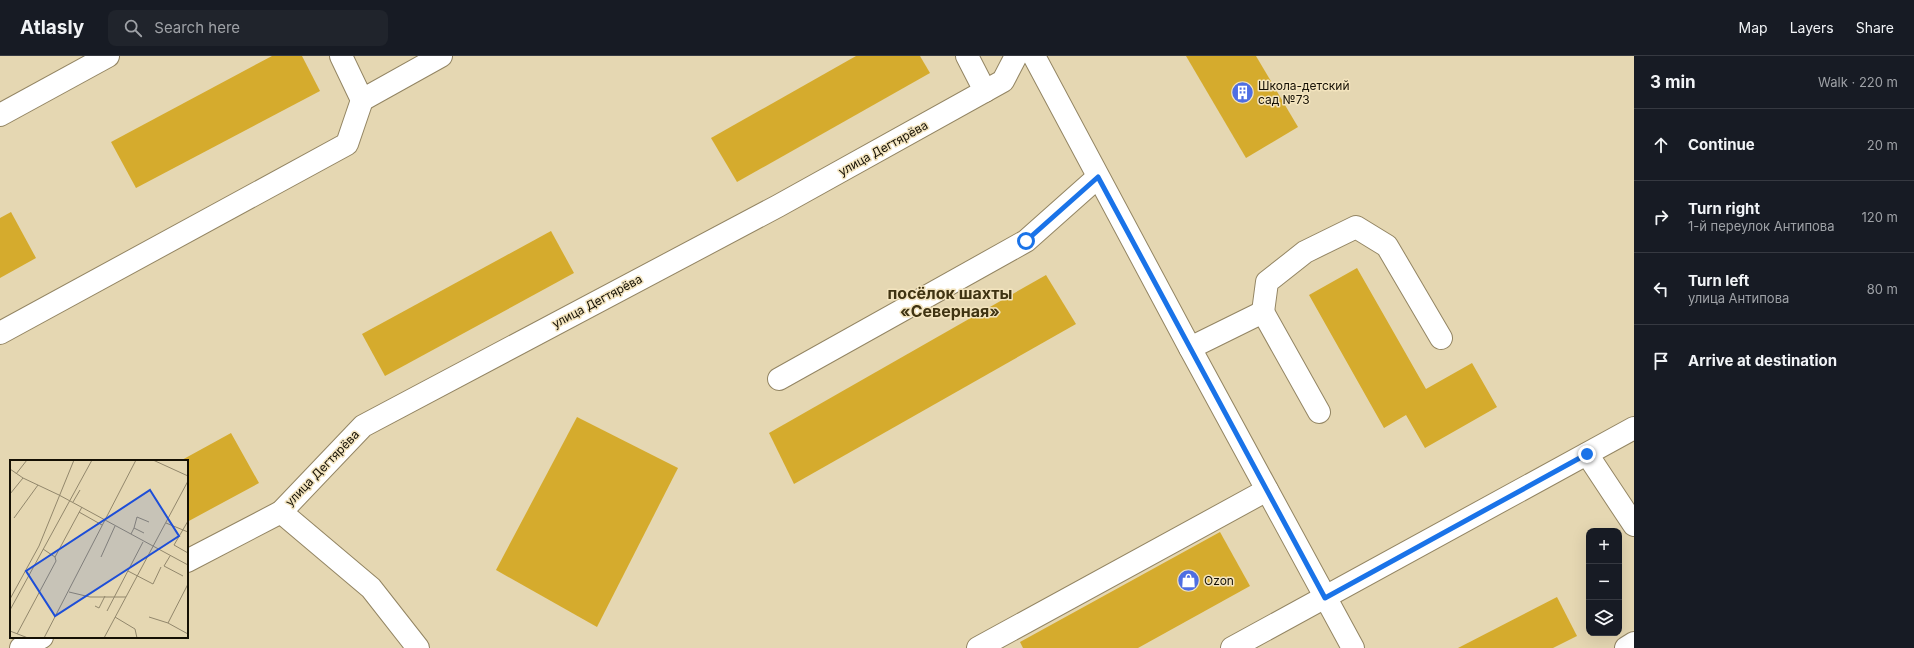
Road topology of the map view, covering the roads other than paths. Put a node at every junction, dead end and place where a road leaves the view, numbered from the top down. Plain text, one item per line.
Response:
1 (108, 56) edge
2 (341, 56) edge
3 (441, 56) edge
4 (967, 56) edge
5 (1016, 56) edge
6 (1034, 56) edge
7 (985, 91) junction
8 (362, 100) junction
9 (0, 115) edge
10 (1098, 177) junction
11 (1263, 312) junction
12 (0, 333) edge
13 (1441, 338) dead end
14 (1190, 348) junction
15 (779, 379) dead end
16 (1319, 412) dead end
17 (1634, 428) edge
18 (1587, 454) junction
19 (1267, 490) junction
20 (281, 512) junction
21 (1634, 524) edge
22 (188, 560) edge
23 (1325, 598) junction
24 (40, 638) edge
25 (1634, 643) edge
26 (21, 648) edge
27 (418, 648) edge
28 (978, 648) edge
29 (1232, 648) edge
30 (1353, 648) edge
31 (1626, 648) edge

1 - 9 main road
2 - 8 main road
3 - 8 main road
4 - 7 main road
5 - 7 main road, улица Дегтярёва
6 - 10 main road
7 - 20 main road, улица Дегтярёва
8 - 12 main road
10 - 14 main road
10 - 15 main road
11 - 13 main road
11 - 14 main road
11 - 16 main road
14 - 19 main road
17 - 18 main road
18 - 21 main road
18 - 23 main road
19 - 23 main road
19 - 28 main road
20 - 22 main road, улица Дегтярёва
20 - 27 main road
23 - 29 main road
23 - 30 main road
24 - 26 main road
25 - 31 main road

